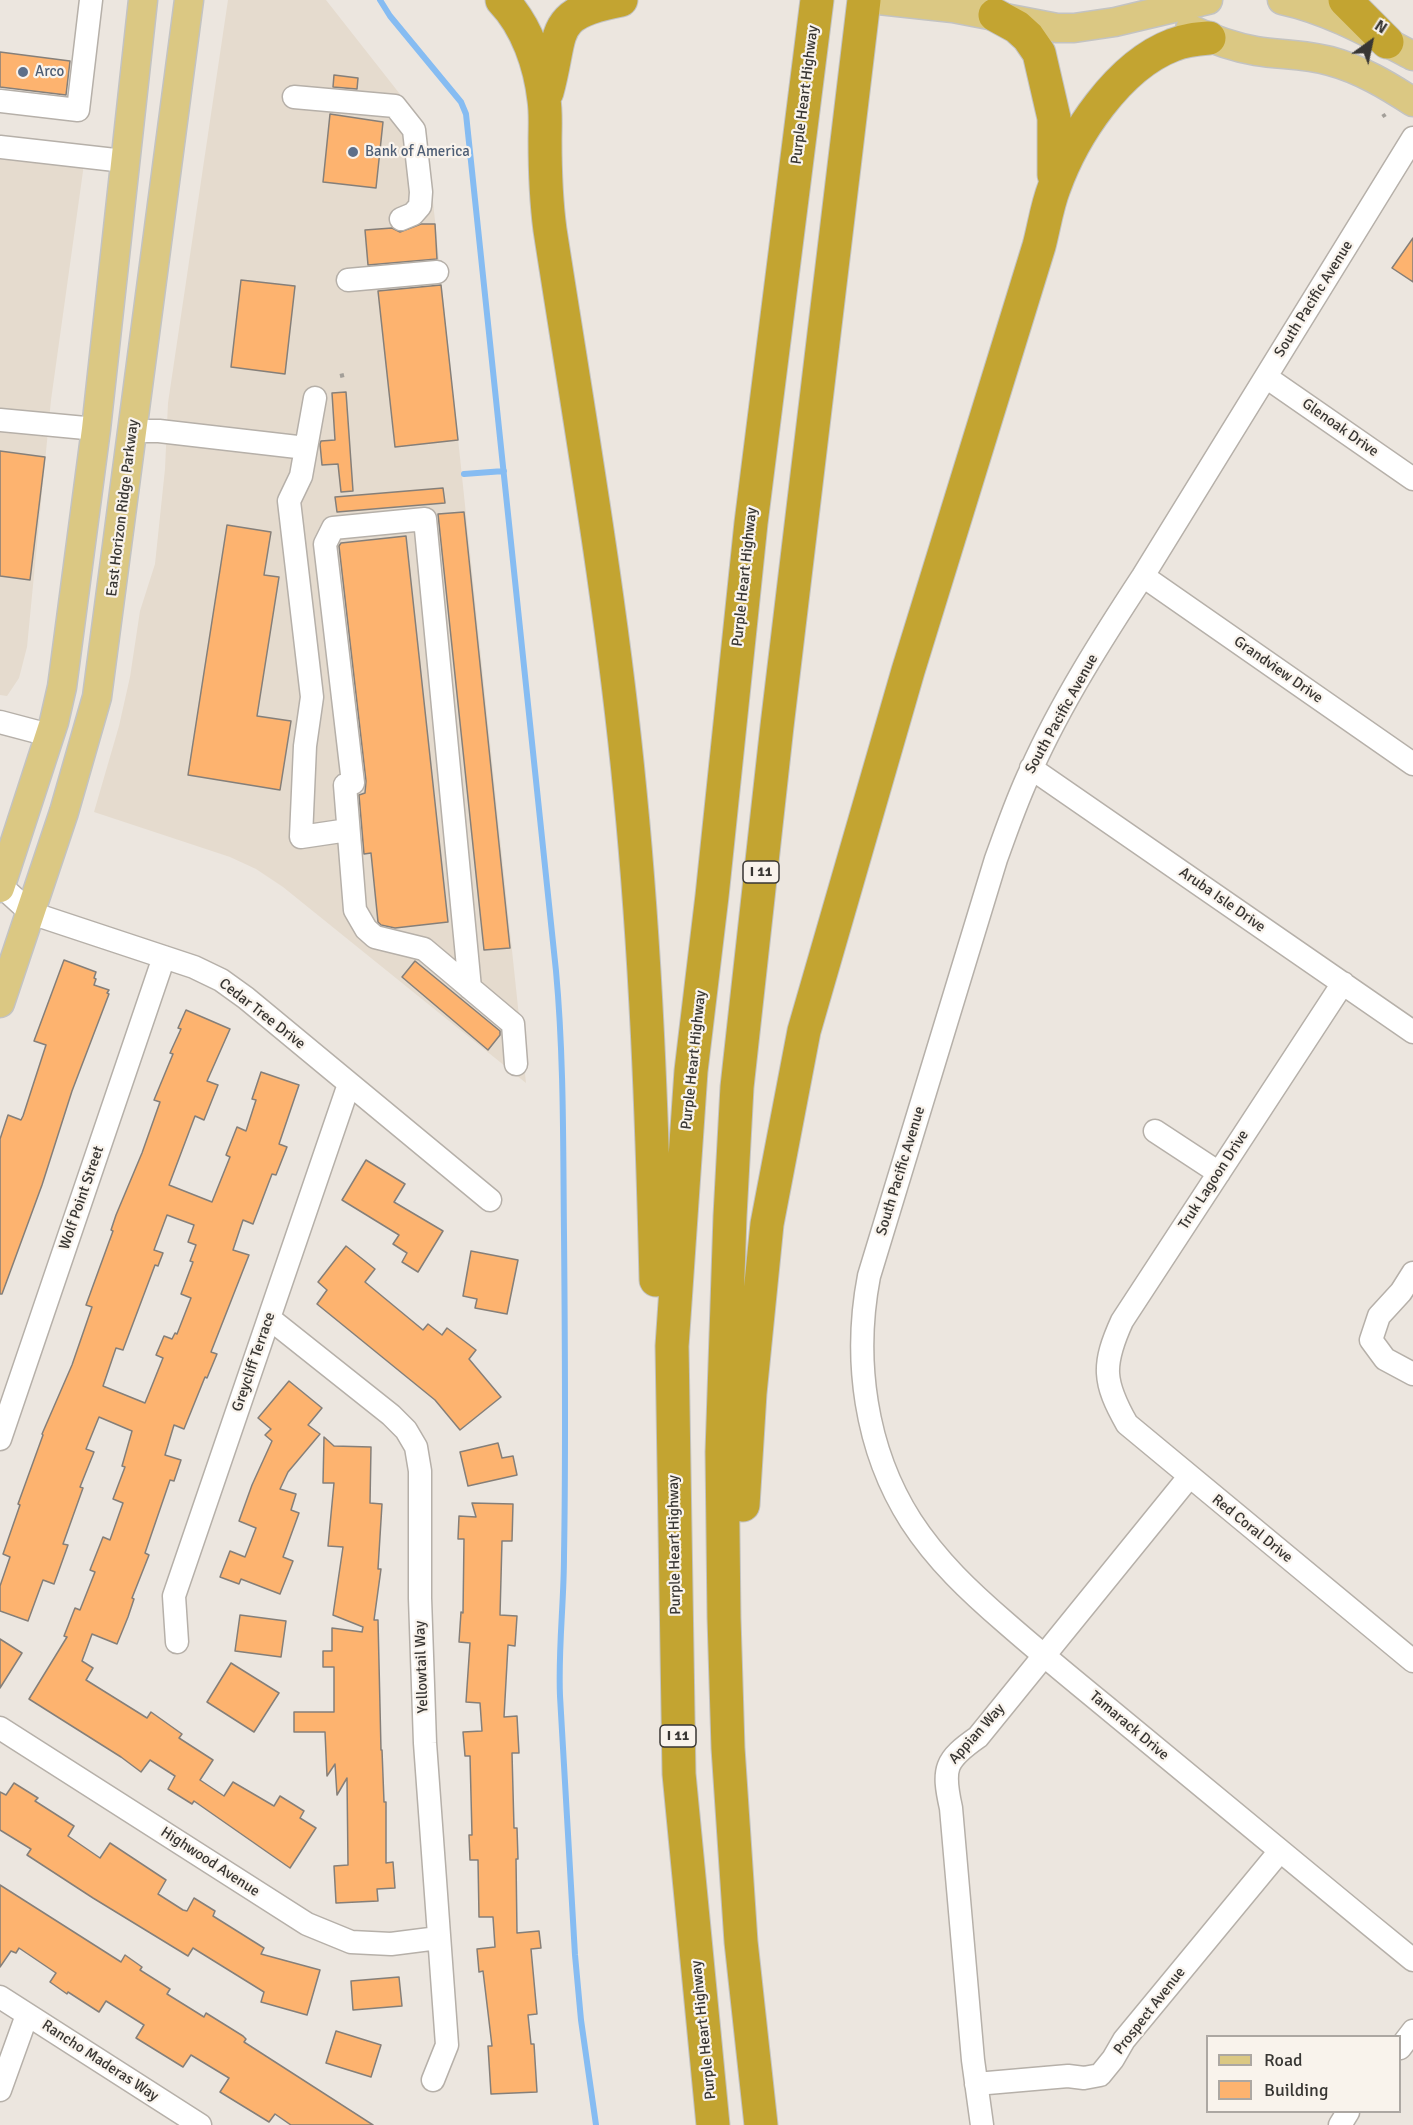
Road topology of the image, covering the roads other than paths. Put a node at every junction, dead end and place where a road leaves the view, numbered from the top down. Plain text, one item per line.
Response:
1 (92, 0) edge
2 (143, 0) edge
3 (189, 0) edge
4 (502, 0) edge
5 (621, 0) edge
6 (817, 0) edge
7 (864, 0) edge
8 (879, 0) edge
9 (1130, 0) edge
10 (1208, 0) edge
11 (1282, 0) edge
12 (1345, 0) edge
13 (1157, 13) junction
14 (996, 15) junction
15 (1209, 38) junction
16 (1400, 49) edge
17 (294, 97) dead end
18 (0, 101) edge
19 (544, 101) junction
20 (1413, 102) edge
21 (1413, 138) edge
22 (0, 147) edge
23 (124, 161) junction
24 (1053, 189) junction
25 (401, 219) dead end
26 (436, 272) dead end
27 (348, 280) dead end
28 (1266, 377) junction
29 (315, 398) dead end
30 (0, 420) edge
31 (96, 429) junction
32 (132, 431) junction
33 (306, 448) junction
34 (1413, 479) edge
35 (1143, 576) junction
36 (0, 722) edge
37 (50, 735) junction
38 (1413, 764) edge
39 (1031, 768) junction
40 (348, 830) junction
41 (0, 886) edge
42 (31, 913) junction
43 (164, 957) junction
44 (1342, 983) junction
45 (470, 988) junction
46 (0, 1003) edge
47 (1413, 1032) edge
48 (516, 1064) dead end
49 (349, 1084) junction
50 (1155, 1131) dead end
51 (1219, 1173) junction
52 (490, 1200) dead end
53 (1413, 1273) edge
54 (269, 1318) junction
55 (672, 1346) junction
56 (1413, 1374) edge
57 (1108, 1384) joint
58 (0, 1438) edge
59 (882, 1461) joint
60 (1189, 1477) junction
61 (177, 1642) dead end
62 (1043, 1655) junction
63 (1413, 1661) edge
64 (0, 1728) edge
65 (728, 1748) junction
66 (1280, 1851) junction
67 (438, 1938) junction
68 (1413, 1960) edge
69 (0, 1997) edge
70 (27, 2015) junction
71 (1413, 2031) edge
72 (1401, 2047) edge
73 (433, 2080) dead end
74 (976, 2084) junction
75 (0, 2090) edge
76 (200, 2125) edge
77 (713, 2125) edge
78 (761, 2125) edge
79 (982, 2125) edge

1 - 18 street
2 - 23 main road
3 - 32 main road, East Horizon Ridge Parkway
4 - 19 highway
5 - 19 highway
6 - 55 highway, Purple Heart Highway / I 11
7 - 65 highway, I 11
8 - 14 main road
9 - 13 main road
10 - 13 main road
11 - 16 main road
12 - 16 highway
13 - 14 main road
13 - 15 main road
14 - 24 highway
15 - 20 main road
15 - 24 highway
17 - 25 street
19 - 55 highway
21 - 28 street, South Pacific Avenue
22 - 23 street
23 - 31 main road
24 - 65 highway
26 - 27 street
28 - 34 street, Glenoak Drive
28 - 35 street, South Pacific Avenue
29 - 33 street
30 - 31 street
31 - 32 main road
31 - 37 main road
32 - 33 street
32 - 42 main road, East Horizon Ridge Parkway
33 - 40 street
35 - 38 street, Grandview Drive
35 - 39 street, South Pacific Avenue
36 - 37 street
37 - 41 main road
39 - 44 street, Aruba Isle Drive
39 - 59 street, South Pacific Avenue
40 - 45 street
40 - 45 street
41 - 42 street, Cedar Tree Drive
42 - 43 street, Cedar Tree Drive
42 - 46 main road, East Horizon Ridge Parkway
43 - 49 street, Cedar Tree Drive
43 - 58 street, Wolf Point Street
44 - 47 street, Aruba Isle Drive
44 - 51 street, Truk Lagoon Drive
45 - 48 street
49 - 52 street, Cedar Tree Drive
49 - 54 street, Greycliff Terrace
50 - 51 street
51 - 57 street, Truk Lagoon Drive
53 - 56 street
54 - 61 street, Greycliff Terrace
54 - 67 street, Yellowtail Way
55 - 77 highway, Purple Heart Highway / I 11
57 - 60 street, Red Coral Drive
59 - 62 street, Tamarack Drive
60 - 62 street, Appian Way
60 - 63 street, Red Coral Drive
62 - 66 street, Tamarack Drive
62 - 74 street, Appian Way
64 - 67 street, Highwood Avenue
65 - 78 highway, I 11
66 - 68 street, Tamarack Drive
66 - 74 street, Prospect Avenue
67 - 73 street, Yellowtail Way
69 - 70 street, Rancho Maderas Way
70 - 75 street
70 - 76 street, Rancho Maderas Way
71 - 72 street
74 - 79 street, Appian Way

